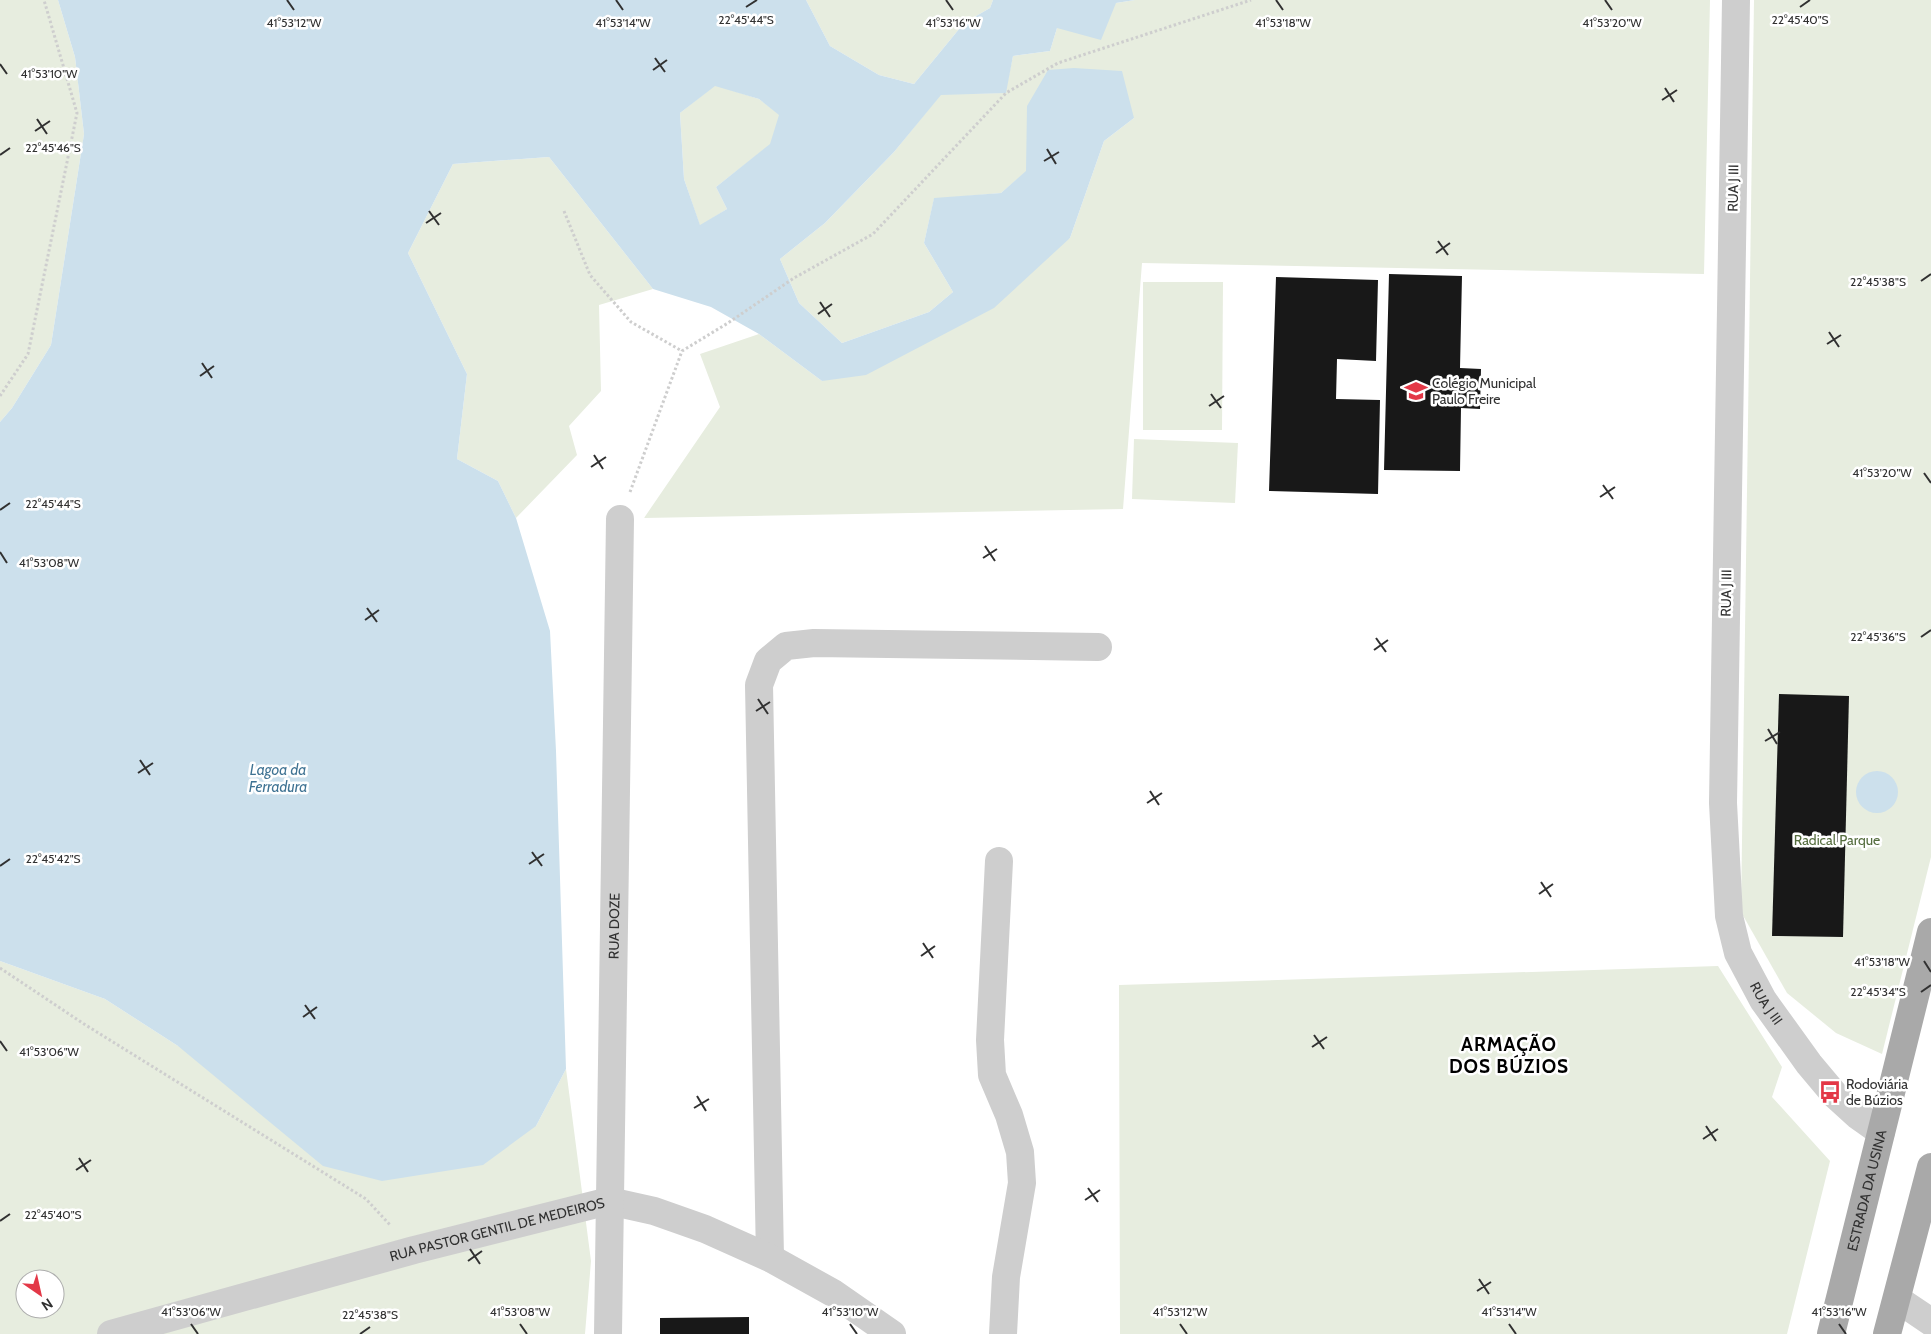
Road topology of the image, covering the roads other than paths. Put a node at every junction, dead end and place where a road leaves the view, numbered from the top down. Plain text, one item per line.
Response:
1 (1736, 0) edge
2 (620, 519) road end
3 (1098, 647) dead end
4 (999, 862) dead end
5 (1931, 932) edge
6 (1880, 1132) junction
7 (1931, 1167) edge
8 (609, 1201) junction
9 (770, 1258) junction
10 (1897, 1300) junction
11 (1931, 1322) edge
12 (111, 1334) edge
13 (608, 1334) edge
14 (892, 1334) edge
15 (1003, 1334) edge
16 (1831, 1334) edge
17 (1887, 1334) edge

1 - 6 street, RUA J III
2 - 8 street, RUA DOZE
3 - 9 street
4 - 15 street
5 - 6 main road, ESTRADA DA USINA
6 - 16 main road, ESTRADA DA USINA
7 - 10 main road
8 - 9 street, RUA PASTOR GENTIL DE MEDEIROS
8 - 12 street, RUA PASTOR GENTIL DE MEDEIROS
8 - 13 street, RUA DOZE
9 - 14 street, RUA PASTOR GENTIL DE MEDEIROS
10 - 11 street
10 - 17 main road

